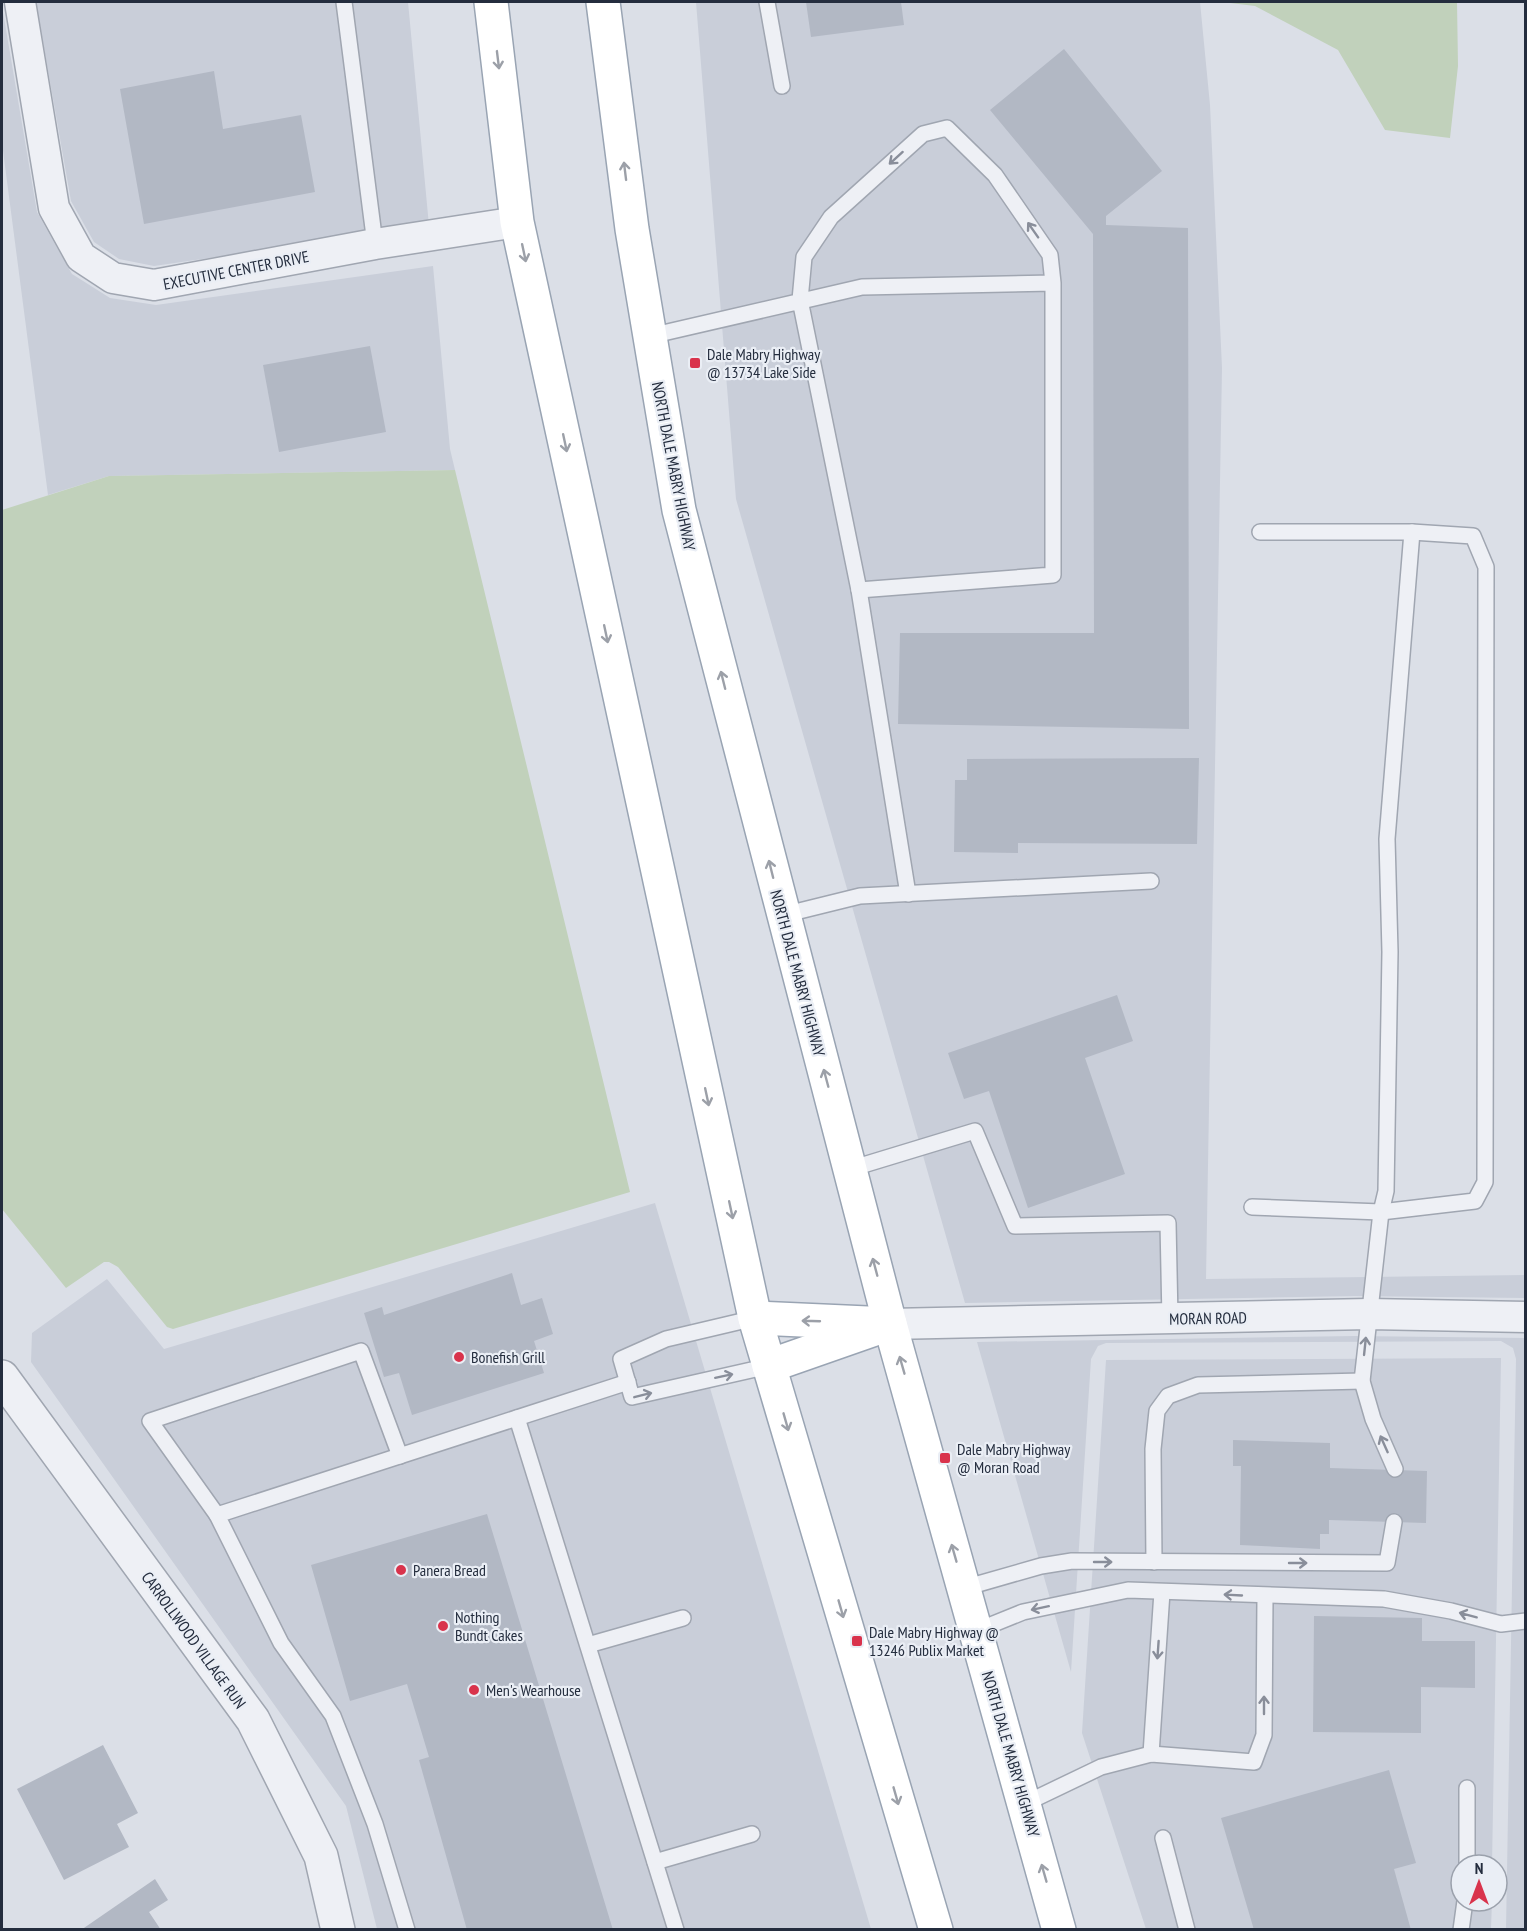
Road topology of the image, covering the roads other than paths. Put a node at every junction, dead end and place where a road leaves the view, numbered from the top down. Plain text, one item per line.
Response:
1 (20, 2) edge
2 (344, 2) edge
3 (491, 2) edge
4 (603, 2) edge
5 (767, 2) edge
6 (782, 86) dead end
7 (517, 222) junction
8 (375, 244) junction
9 (1053, 283) junction
10 (800, 300) junction
11 (650, 336) junction
12 (1260, 532) dead end
13 (1412, 532) junction
14 (859, 590) junction
15 (1151, 881) dead end
16 (908, 894) junction
17 (783, 915) junction
18 (850, 1169) junction
19 (1252, 1207) dead end
20 (1381, 1212) junction
21 (1369, 1314) junction
22 (1526, 1317) edge
23 (754, 1318) junction
24 (1170, 1319) junction
25 (890, 1323) junction
26 (769, 1366) junction
27 (2, 1377) edge
28 (1362, 1381) junction
29 (628, 1382) junction
30 (517, 1418) junction
31 (400, 1456) junction
32 (1395, 1469) dead end
33 (217, 1515) junction
34 (1394, 1522) dead end
35 (1154, 1562) junction
36 (964, 1588) junction
37 (1162, 1592) junction
38 (1265, 1596) junction
39 (683, 1618) dead end
40 (1526, 1622) edge
41 (976, 1630) junction
42 (588, 1645) junction
43 (1151, 1754) junction
44 (1467, 1788) dead end
45 (1024, 1804) junction
46 (753, 1834) dead end
47 (1163, 1838) dead end
48 (1467, 1853) edge
49 (655, 1862) junction
50 (1463, 1913) edge
51 (338, 1929) edge
52 (407, 1929) edge
53 (676, 1929) edge
54 (936, 1929) edge
55 (1059, 1929) edge
56 (1187, 1929) edge
57 (1461, 1929) edge

1 - 8 street, EXECUTIVE CENTER DRIVE
2 - 8 lane
3 -> 7 main road
11 -> 4 main road, NORTH DALE MABRY HIGHWAY
5 - 6 lane
7 - 8 street, EXECUTIVE CENTER DRIVE
7 -> 23 main road
9 - 10 lane
9 -> 10 lane
9 - 14 lane
10 - 11 lane
10 - 14 lane
17 -> 11 main road, NORTH DALE MABRY HIGHWAY
12 - 13 lane
13 - 20 lane
13 - 20 lane
14 - 16 lane
15 - 16 lane
16 - 17 lane
18 -> 17 main road, NORTH DALE MABRY HIGHWAY
18 - 24 lane
25 -> 18 main road, NORTH DALE MABRY HIGHWAY
19 - 20 lane
20 - 21 lane
21 - 22 street, MORAN ROAD
21 - 24 street, MORAN ROAD
28 -> 21 lane
25 -> 23 main road
23 - 26 main road
23 - 29 lane
24 - 25 street, MORAN ROAD
25 - 26 main road
36 -> 25 main road, NORTH DALE MABRY HIGHWAY
29 -> 26 lane
26 -> 54 main road
27 - 51 street, CARROLLWOOD VILLAGE RUN
32 -> 28 lane
28 - 35 lane
29 - 30 lane
30 - 31 lane
30 - 42 lane
31 - 33 lane
31 - 33 lane
33 - 52 lane
35 -> 34 lane
36 -> 35 lane
36 - 41 main road, NORTH DALE MABRY HIGHWAY
38 -> 37 lane
37 -> 41 lane
37 -> 43 lane
40 -> 38 lane
43 -> 38 lane
39 - 42 lane
41 - 45 main road, NORTH DALE MABRY HIGHWAY
42 - 49 lane
43 - 45 lane
44 - 48 lane
55 -> 45 main road, NORTH DALE MABRY HIGHWAY
46 - 49 lane
47 - 56 lane
49 - 53 lane
50 - 57 lane

